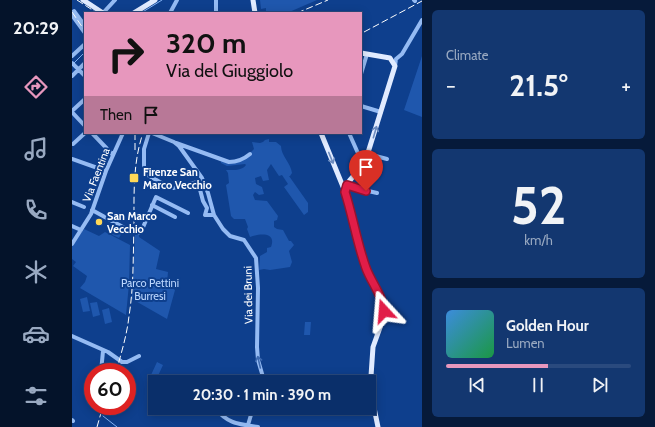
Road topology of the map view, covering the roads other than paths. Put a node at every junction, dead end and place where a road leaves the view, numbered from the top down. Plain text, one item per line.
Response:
1 (83, 0) edge
2 (115, 0) edge
3 (155, 0) edge
4 (178, 0) edge
5 (216, 0) edge
6 (253, 0) edge
7 (101, 12) edge
8 (104, 12) edge
9 (136, 12) edge
10 (171, 12) edge
11 (216, 12) edge
12 (255, 12) edge
13 (73, 13) edge
14 (422, 20) edge
15 (84, 25) edge
16 (84, 31) edge
17 (84, 45) edge
18 (404, 52) junction
19 (364, 54) edge
20 (72, 56) edge
21 (390, 58) junction
22 (72, 63) edge
23 (84, 64) edge
24 (394, 66) junction
25 (362, 67) edge
26 (77, 68) junction
27 (84, 75) edge
28 (72, 76) edge
29 (84, 100) edge
30 (362, 106) edge
31 (72, 112) edge
32 (381, 112) junction
33 (84, 125) edge
34 (84, 134) edge
35 (93, 134) edge
36 (123, 134) edge
37 (149, 134) edge
38 (154, 134) edge
39 (321, 134) edge
40 (350, 134) edge
41 (174, 142) junction
42 (73, 144) edge
43 (250, 154) dead end
44 (113, 155) junction
45 (359, 156) junction
46 (367, 156) junction
47 (72, 159) edge
48 (387, 159) dead end
49 (361, 168) junction
50 (106, 171) junction
51 (203, 180) junction
52 (198, 182) junction
53 (345, 185) junction
54 (377, 193) dead end
55 (72, 202) edge
56 (152, 205) junction
57 (84, 206) dead end
58 (92, 210) junction
59 (188, 213) dead end
60 (214, 215) junction
61 (175, 217) dead end
62 (72, 226) edge
63 (81, 230) junction
64 (72, 244) edge
65 (72, 336) edge
66 (103, 351) junction
67 (139, 356) dead end
68 (102, 363) edge
69 (262, 375) edge
70 (221, 415) edge
71 (251, 415) edge
72 (248, 426) junction
73 (258, 427) edge
74 (378, 427) edge

1 - 7 main road
2 - 8 street
3 - 9 main road
4 - 10 street
5 - 11 street
6 - 12 main road
13 - 15 street
13 - 16 street
14 - 18 street
17 - 20 street
18 - 21 street
18 - 24 street
19 - 21 main road
19 - 25 street
21 - 24 main road
22 - 26 street
23 - 26 street
24 - 32 main road
26 - 27 street
26 - 28 street
29 - 31 street
30 - 32 street
31 - 33 street
46 -> 32 main road
34 - 42 street
35 - 44 street
36 - 44 street, Via Faentina
37 - 52 street
38 - 41 street, Via dei Bruni
39 -> 53 main road
40 - 45 street
41 - 43 street
41 - 51 street, Via dei Bruni
44 - 50 street, Via Faentina
45 - 46 street
45 - 49 street
46 - 48 street
46 - 49 main road
47 - 50 street
49 - 53 main road
50 - 58 street, Via Faentina
51 - 52 street
51 - 60 street, Via dei Bruni
52 - 60 street
53 - 54 street
53 - 74 main road
55 - 57 street
56 - 58 street
56 - 59 street
56 - 61 street
58 - 63 street, Via Faentina
69 -> 60 street, Via dei Bruni
62 - 63 street
63 - 64 street, Via Faentina
65 - 66 street
66 - 67 street
66 - 68 street
70 - 72 street
71 - 72 street
72 - 73 street

